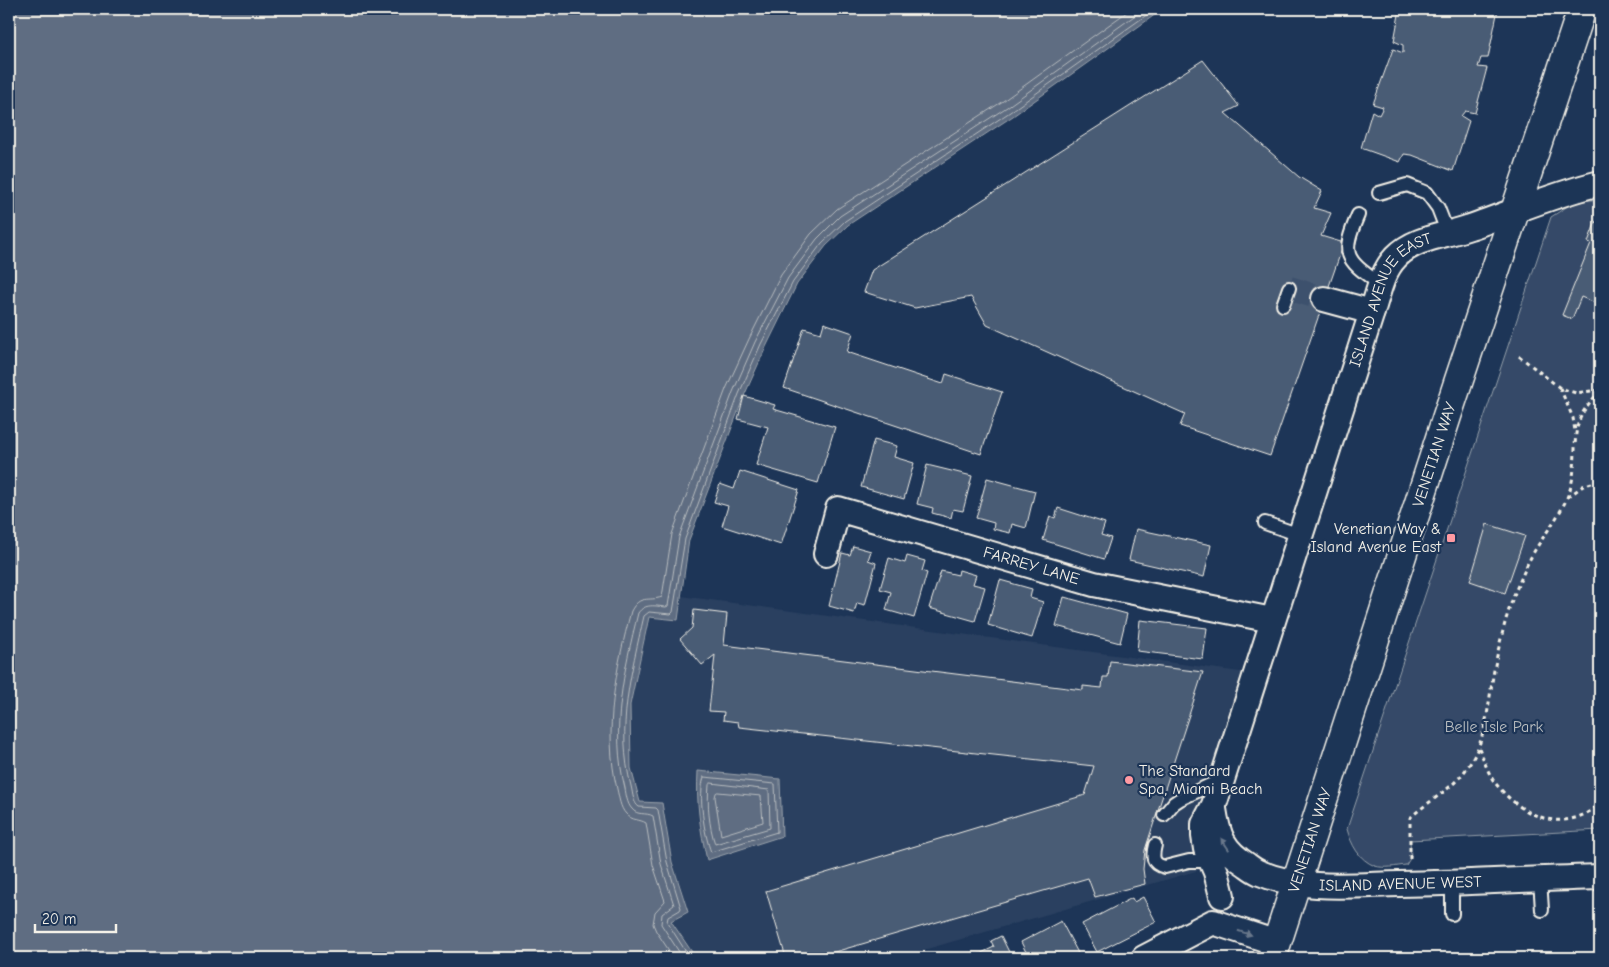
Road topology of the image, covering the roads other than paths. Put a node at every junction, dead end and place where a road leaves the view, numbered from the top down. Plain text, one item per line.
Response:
1 (1582, 9) edge
2 (1600, 183) edge
3 (1379, 193) dead end
4 (1515, 210) junction
5 (1358, 214) dead end
6 (1448, 234) junction
7 (1381, 285) junction
8 (1289, 288) dead end
9 (1324, 299) tunnel mouth
10 (1283, 306) dead end
11 (1372, 312) junction
12 (1264, 523) dead end
13 (1300, 535) junction
14 (826, 554) dead end
15 (1272, 620) junction
16 (1221, 780) junction
17 (1214, 805) junction
18 (1164, 815) dead end
19 (1155, 845) dead end
20 (1210, 861) junction
21 (1259, 873) junction
22 (1600, 877) edge
23 (1540, 879) junction
24 (1296, 882) junction
25 (1452, 883) junction
26 (1222, 896) junction
27 (1542, 910) dead end
28 (1452, 914) dead end
29 (1213, 922) junction
30 (1274, 951) edge
31 (1144, 958) edge

1 - 4 main road, VENETIAN WAY
2 - 4 street, ISLAND AVENUE EAST
3 - 6 lane
4 - 6 street, ISLAND AVENUE EAST
4 - 24 main road, VENETIAN WAY
5 - 7 lane
6 - 7 street, ISLAND AVENUE EAST
7 - 11 street, ISLAND AVENUE EAST
8 - 10 lane
9 - 11 street
11 - 13 street, ISLAND AVENUE EAST
12 - 13 lane
13 - 15 street, ISLAND AVENUE WEST
14 - 15 street, FARREY LANE
15 - 16 street, ISLAND AVENUE WEST
16 - 17 street, ISLAND AVENUE WEST
16 - 18 lane
17 - 20 street, ISLAND AVENUE WEST
21 -> 17 street, ISLAND AVENUE WEST
19 - 20 lane
20 - 26 street, ISLAND AVENUE WEST
21 - 24 street, ISLAND AVENUE WEST
21 - 26 street
22 - 23 street, ISLAND AVENUE WEST
23 - 25 street, ISLAND AVENUE WEST
23 - 27 lane
24 - 25 street, ISLAND AVENUE WEST
24 - 30 main road, VENETIAN WAY
25 - 28 lane
26 - 29 street
29 -> 30 street
29 - 31 street

